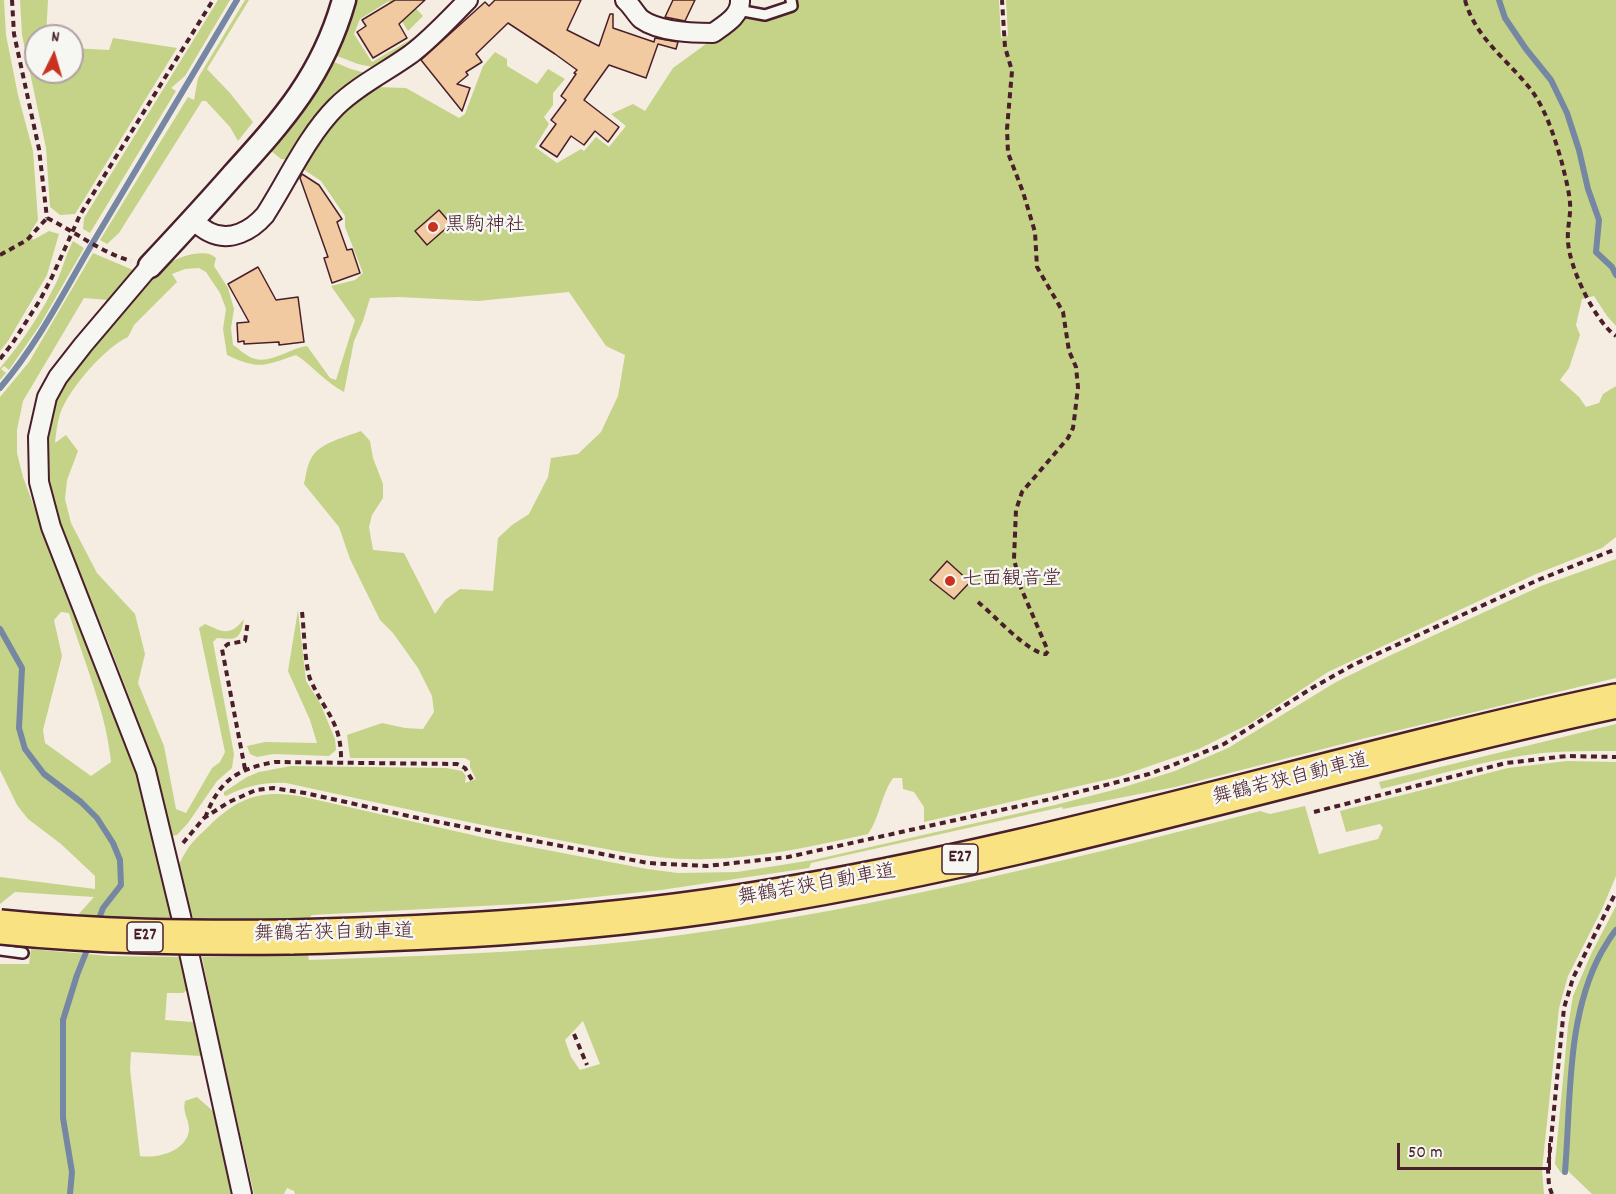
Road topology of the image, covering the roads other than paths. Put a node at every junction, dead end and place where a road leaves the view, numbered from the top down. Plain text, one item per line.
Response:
1 (344, 0) edge
2 (468, 0) edge
3 (625, 0) edge
4 (791, 0) edge
5 (739, 5) edge
6 (193, 221) junction
7 (150, 266) joint
8 (1616, 701) edge
9 (0, 927) edge
10 (0, 950) edge
11 (23, 953) dead end
12 (243, 1194) edge

1 - 6 street
2 - 6 street
3 - 5 street
4 - 5 lane
6 - 7 street
7 - 12 street
8 - 9 highway, 舞鶴若狭自動車道 / E27, bridge
10 - 11 lane

